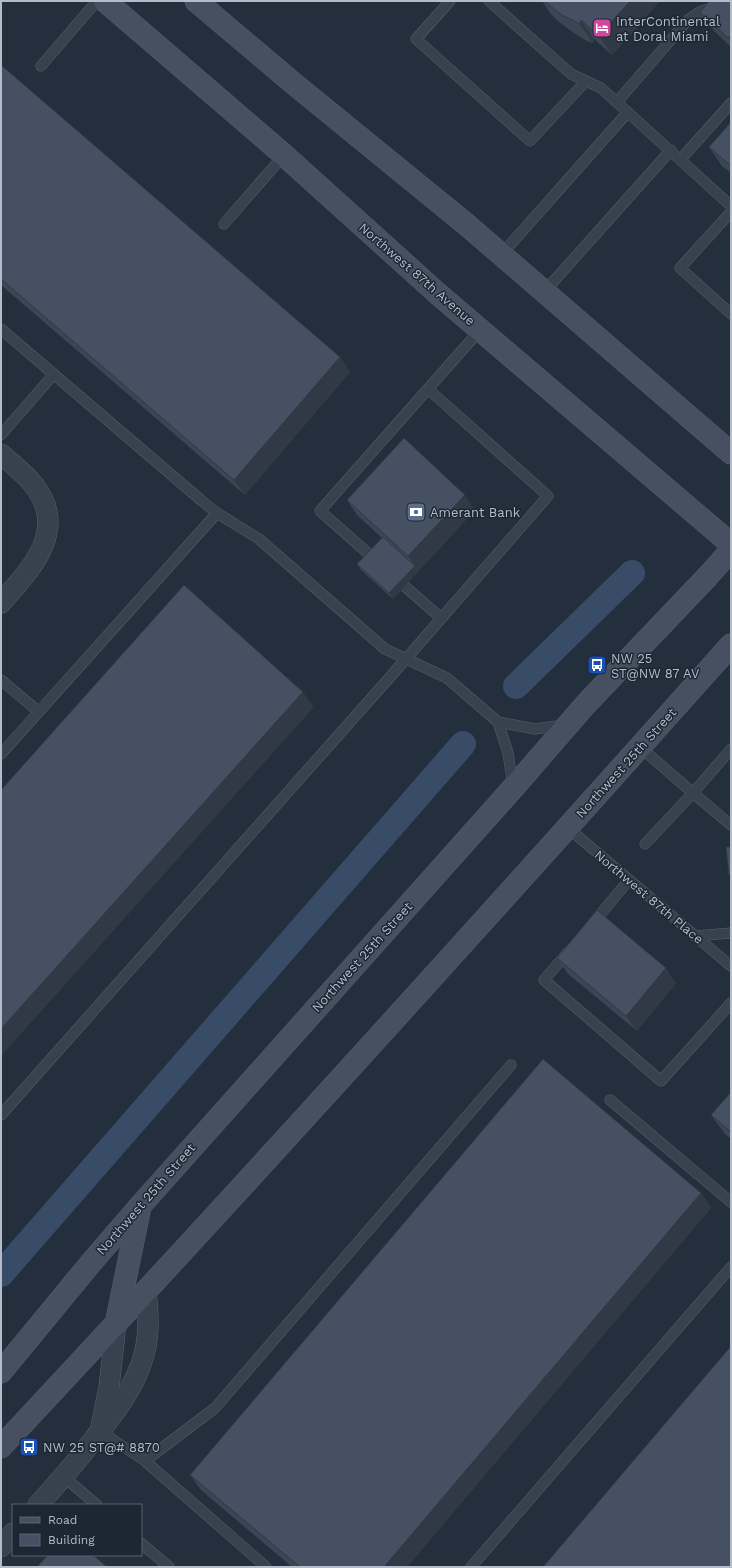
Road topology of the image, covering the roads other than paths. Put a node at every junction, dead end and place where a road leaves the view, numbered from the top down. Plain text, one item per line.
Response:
1 (98, 1) edge
2 (105, 1) edge
3 (196, 1) edge
4 (450, 1) edge
5 (489, 1) edge
6 (722, 12) edge
7 (40, 66) dead end
8 (586, 81) junction
9 (617, 102) junction
10 (731, 103) edge
11 (628, 112) junction
12 (671, 150) junction
13 (284, 155) junction
14 (681, 159) junction
15 (731, 206) edge
16 (731, 212) edge
17 (224, 224) dead end
18 (501, 255) junction
19 (544, 292) junction
20 (731, 314) edge
21 (1, 329) edge
22 (480, 330) junction
23 (54, 374) junction
24 (428, 389) junction
25 (1, 435) edge
26 (731, 453) edge
27 (1, 454) edge
28 (217, 513) junction
29 (731, 544) edge
30 (731, 550) edge
31 (1, 603) edge
32 (441, 618) junction
33 (731, 645) edge
34 (406, 659) junction
35 (1, 680) edge
36 (39, 712) junction
37 (498, 722) junction
38 (568, 724) junction
39 (640, 747) junction
40 (731, 749) edge
41 (1, 754) edge
42 (514, 787) junction
43 (693, 793) junction
44 (731, 824) edge
45 (568, 828) junction
46 (645, 844) dead end
47 (629, 880) junction
48 (584, 933) edge
49 (731, 933) edge
50 (695, 936) junction
51 (574, 945) edge
52 (731, 966) edge
53 (731, 1003) edge
54 (511, 1065) dead end
55 (610, 1100) dead end
56 (1, 1115) edge
57 (731, 1202) edge
58 (140, 1206) junction
59 (731, 1267) edge
60 (146, 1292) junction
61 (116, 1324) junction
62 (1, 1372) edge
63 (100, 1431) junction
64 (1, 1447) edge
65 (145, 1461) junction
66 (64, 1477) junction
67 (39, 1504) edge
68 (96, 1504) edge
69 (12, 1534) edge
70 (142, 1544) edge
71 (1, 1547) edge
72 (169, 1567) edge
73 (266, 1567) edge
74 (471, 1567) edge

1 - 7 lane
2 - 13 main road, Northwest 87th Avenue
3 - 18 main road
4 - 8 lane
5 - 8 lane
6 - 9 lane
8 - 9 lane
9 - 11 lane
10 - 14 lane
11 - 12 lane
11 - 18 lane
12 - 14 lane
12 - 19 lane
13 - 17 lane
13 - 22 main road, Northwest 87th Avenue
14 - 15 lane
16 - 20 lane
18 - 19 main road
19 - 26 main road
21 - 23 lane
22 - 24 lane
22 - 29 main road, Northwest 87th Avenue
23 - 25 lane
23 - 28 lane
24 - 32 lane
24 - 32 lane
27 - 31 street
28 - 34 lane
28 - 36 lane
30 - 38 main road, Northwest 25th Street
32 - 34 lane
33 - 39 main road, Northwest 25th Street
34 - 37 lane
34 - 56 lane
35 - 36 lane
36 - 41 lane
37 - 38 lane
37 - 42 lane
38 - 42 main road, Northwest 25th Street
39 - 43 lane
39 - 45 main road, Northwest 25th Street
40 - 43 lane
42 - 58 main road, Northwest 25th Street
43 - 44 lane
43 - 46 lane
45 - 47 lane, Northwest 87th Place
45 - 60 main road, Northwest 25th Street
47 - 48 lane
47 - 50 lane, Northwest 87th Place
49 - 50 lane
50 - 52 lane, Northwest 87th Place
51 - 53 lane
54 - 65 lane
55 - 57 lane
58 - 61 main road
58 - 62 main road, Northwest 25th Street
59 - 74 lane
60 - 61 main road, Northwest 25th Street
60 - 63 street
61 - 63 street
61 - 64 main road, Northwest 25th Street
63 - 65 lane
63 - 66 street
65 - 73 lane
66 - 67 street
66 - 68 lane
69 - 71 street
70 - 72 lane

